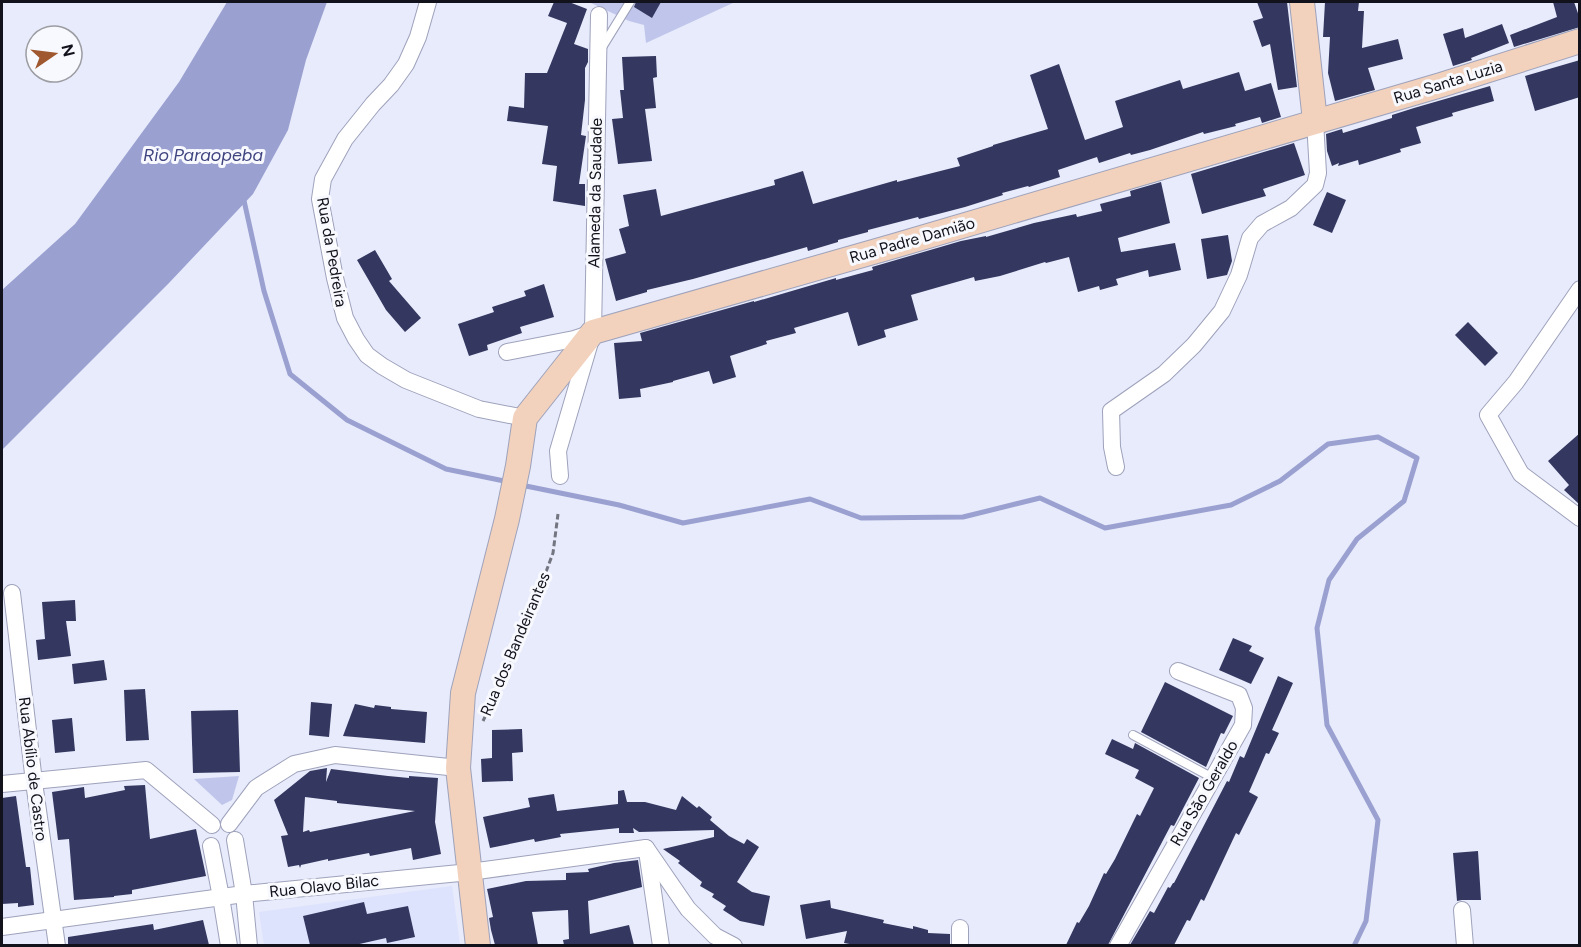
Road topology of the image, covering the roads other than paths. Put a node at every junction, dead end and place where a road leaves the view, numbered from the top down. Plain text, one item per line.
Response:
1 (428, 2) edge
2 (630, 2) edge
3 (1302, 2) edge
4 (598, 15) dead end
5 (1580, 41) edge
6 (598, 54) junction
7 (1315, 121) junction
8 (1580, 289) edge
9 (593, 332) junction
10 (507, 352) dead end
11 (525, 418) junction
12 (1116, 467) dead end
13 (560, 476) dead end
14 (1580, 518) edge
15 (12, 593) dead end
16 (1178, 670) dead end
17 (1134, 735) dead end
18 (458, 768) junction
19 (1213, 778) junction
20 (34, 782) junction
21 (2, 784) edge
22 (225, 830) junction
23 (211, 846) junction
24 (646, 848) junction
25 (470, 872) junction
26 (244, 894) junction
27 (221, 897) junction
28 (1462, 910) dead end
29 (54, 920) junction
30 (2, 927) edge
31 (960, 928) dead end
32 (57, 945) edge
33 (229, 945) edge
34 (249, 945) edge
35 (478, 945) edge
36 (661, 945) edge
37 (734, 945) edge
38 (960, 945) edge
39 (1118, 945) edge
40 (1465, 945) edge

1 - 11 street, Rua da Pedreira
2 - 6 lane
3 - 7 street
4 - 6 street, Alameda da Saudade
5 - 7 street, Rua Santa Luzia
6 - 9 street, Alameda da Saudade
7 - 9 street, Rua Padre Damião
7 - 12 street
8 - 14 street
9 - 10 street, Rua Padre Damião
9 - 11 street
9 - 13 street
11 - 18 street, Rua dos Bandeirantes
15 - 20 street, Rua Abílio de Castro
16 - 19 street, Rua São Geraldo
17 - 19 lane
18 - 22 street
18 - 25 street, Rua dos Bandeirantes
19 - 39 street, Rua São Geraldo
20 - 21 street
20 - 22 street
20 - 29 street, Rua Abílio de Castro
22 - 23 street
22 - 23 street
22 - 26 street
23 - 27 street
24 - 25 street, Rua Olavo Bilac
24 - 36 street
24 - 37 street
25 - 26 street, Rua Olavo Bilac
25 - 35 street, Rua dos Bandeirantes
26 - 27 street, Rua Olavo Bilac
26 - 34 street
27 - 29 street, Rua Olavo Bilac
27 - 33 street
28 - 40 street
29 - 30 street, Rua Olavo Bilac
29 - 32 street, Rua Abílio de Castro
31 - 38 street

